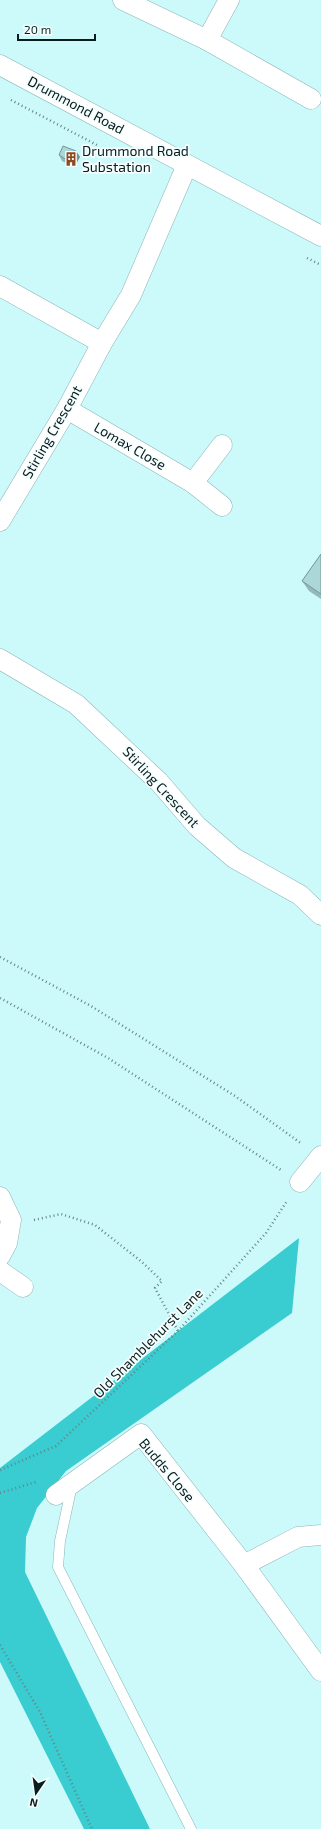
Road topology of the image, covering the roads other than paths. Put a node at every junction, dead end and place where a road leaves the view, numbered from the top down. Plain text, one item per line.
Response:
1 (123, 0) edge
2 (229, 0) edge
3 (207, 40) junction
4 (0, 65) edge
5 (311, 100) dead end
6 (187, 165) junction
7 (321, 236) edge
8 (0, 286) edge
9 (102, 342) junction
10 (67, 409) junction
11 (222, 445) dead end
12 (193, 483) junction
13 (222, 506) dead end
14 (0, 521) edge
15 (0, 659) edge
16 (321, 915) edge
17 (320, 1157) edge
18 (300, 1182) road end
19 (0, 1197) edge
20 (0, 1256) edge
21 (0, 1270) edge
22 (23, 1287) dead end
23 (72, 1484) junction
24 (56, 1495) dead end
25 (321, 1535) edge
26 (244, 1565) junction
27 (321, 1671) edge
28 (191, 1829) edge

1 - 3 street
2 - 3 street
3 - 5 street
4 - 6 street, Drummond Road
6 - 7 street, Drummond Road
6 - 9 street, Stirling Crescent
8 - 9 street
9 - 10 street, Stirling Crescent
10 - 12 street, Lomax Close
10 - 14 street, Stirling Crescent
11 - 12 street
12 - 13 street, Lomax Close
15 - 16 street, Stirling Crescent
17 - 18 street
19 - 20 street
21 - 22 street
23 - 24 street, Budds Close
23 - 26 street, Budds Close
23 - 28 lane
25 - 26 street
26 - 27 street

